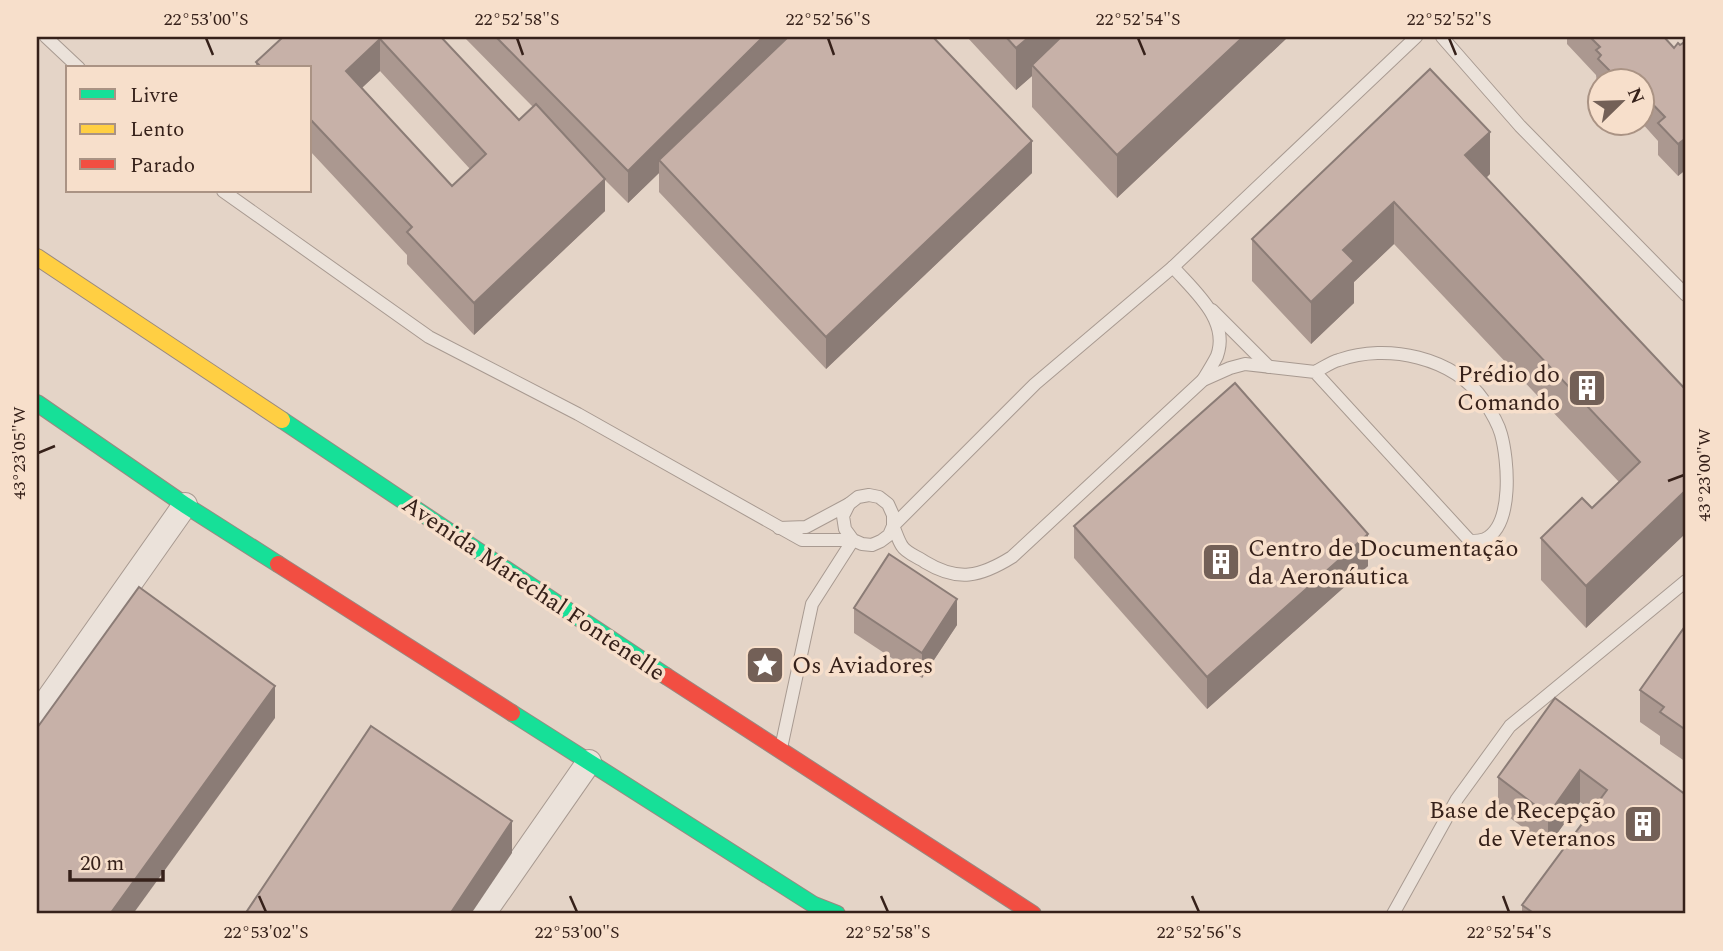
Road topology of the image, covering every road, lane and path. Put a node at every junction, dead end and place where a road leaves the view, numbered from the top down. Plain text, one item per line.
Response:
1 (46, 37) edge
2 (1416, 37) edge
3 (1442, 37) edge
4 (77, 66) edge
5 (224, 192) edge
6 (37, 257) edge
7 (1173, 267) junction
8 (1686, 295) edge
9 (1211, 309) junction
10 (1269, 367) junction
11 (1315, 372) junction
12 (1203, 380) junction
13 (37, 403) edge
14 (849, 504) junction
15 (185, 505) junction
16 (893, 526) junction
17 (779, 528) junction
18 (853, 540) junction
19 (1686, 581) edge
20 (37, 715) edge
21 (780, 752) junction
22 (589, 762) junction
23 (820, 911) edge
24 (483, 914) edge
25 (1033, 914) edge
26 (1393, 914) edge

1 - 4 lane
2 - 7 lane
3 - 8 lane
5 - 17 lane
6 - 21 main road, Avenida Marechal Fontenelle
7 - 9 lane
7 - 16 lane
9 - 10 lane
9 - 12 lane
10 - 11 lane
10 - 12 lane
11 - 11 lane
12 - 16 lane
13 - 15 main road
14 - 16 lane
14 - 17 lane
14 - 18 lane
15 - 20 street
15 - 22 main road
16 - 18 lane
17 - 18 lane
18 - 21 lane
19 - 26 lane
21 - 25 main road, Avenida Marechal Fontenelle
22 - 23 main road
22 - 24 street

